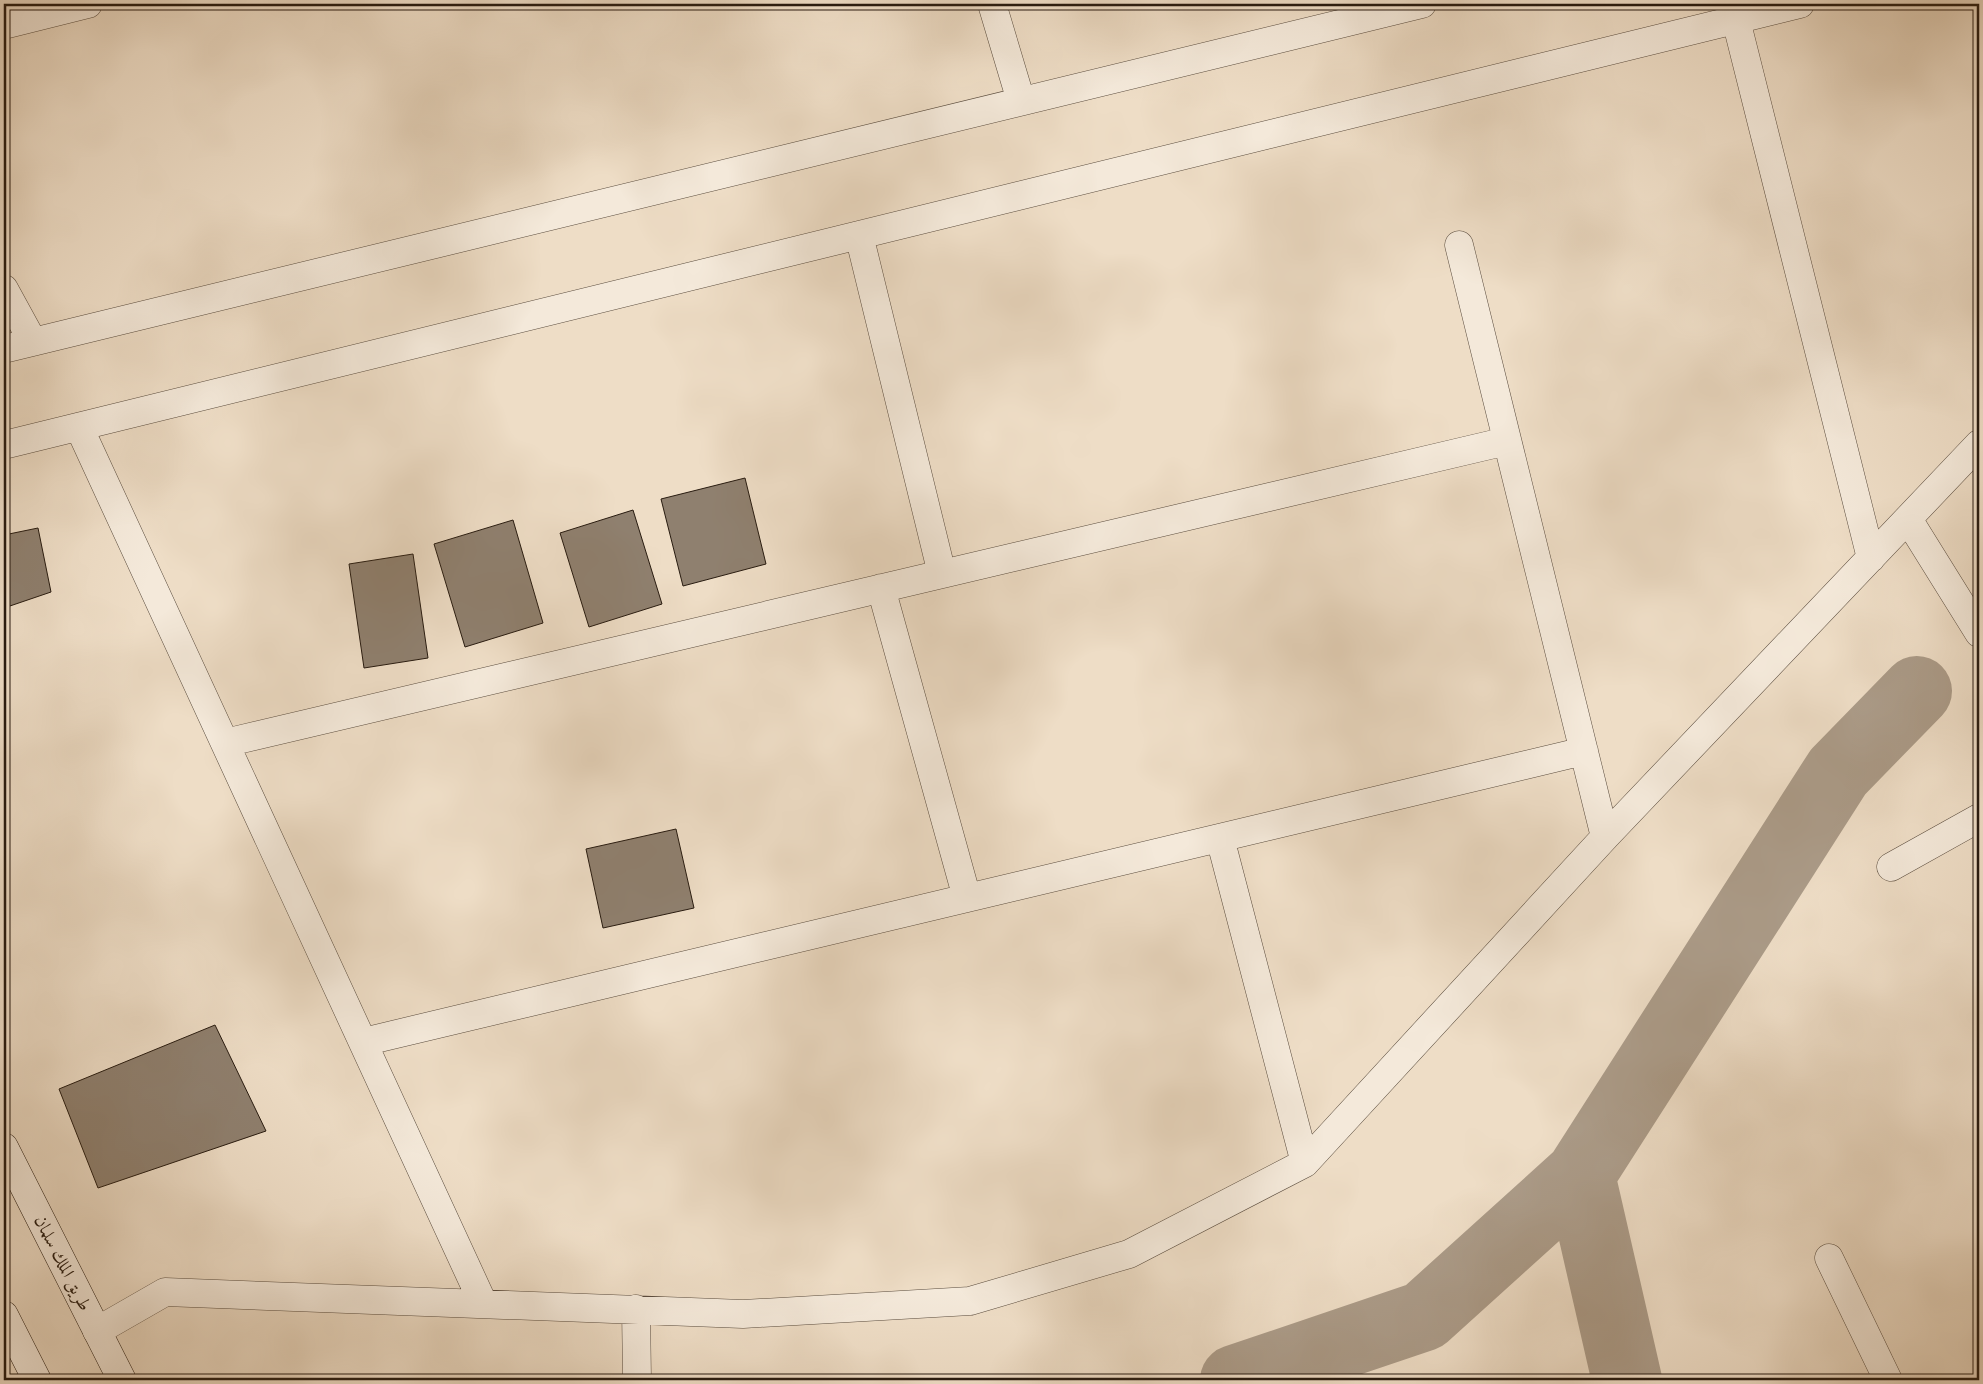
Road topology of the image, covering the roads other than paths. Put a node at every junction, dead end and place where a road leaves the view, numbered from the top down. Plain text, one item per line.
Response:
1 (88, 4) edge
2 (992, 4) edge
3 (1422, 4) edge
4 (1800, 4) edge
5 (1736, 20) junction
6 (4, 25) edge
7 (1021, 102) junction
8 (859, 235) junction
9 (1459, 245) dead end
10 (4, 289) edge
11 (33, 342) junction
12 (4, 349) edge
13 (79, 427) junction
14 (1507, 441) junction
15 (1979, 444) edge
16 (4, 446) edge
17 (1908, 519) junction
18 (1871, 558) junction
19 (942, 574) junction
20 (881, 588) junction
21 (1979, 633) edge
22 (225, 743) junction
23 (1584, 751) junction
24 (1979, 818) edge
25 (1605, 837) junction
26 (1220, 838) junction
27 (1891, 867) dead end
28 (967, 898) junction
29 (363, 1042) junction
30 (4, 1147) edge
31 (1306, 1163) junction
32 (1828, 1258) dead end
33 (483, 1303) junction
34 (636, 1310) junction
35 (4, 1316) edge
36 (97, 1331) junction
37 (1873, 1348) junction
38 (37, 1380) edge
39 (122, 1380) edge
40 (637, 1380) edge
41 (1866, 1380) edge
42 (1888, 1380) edge

1 - 6 street
2 - 7 street
3 - 7 street
4 - 5 street
5 - 8 street
5 - 18 street
7 - 11 street
8 - 13 street
8 - 19 street
9 - 14 street
10 - 11 street
11 - 12 street
13 - 16 street
13 - 22 street
14 - 19 street
14 - 23 street
15 - 17 street
17 - 18 street
17 - 21 street
18 - 25 street
19 - 20 street
20 - 22 street
20 - 28 street
22 - 29 street
23 - 25 street
23 - 26 street
24 - 27 street
25 - 31 street
26 - 28 street
26 - 31 street
28 - 29 street
29 - 33 street
30 - 36 street, طريق الملك سلمان
31 - 34 street
32 - 37 street
33 - 34 street
33 - 36 street
34 - 40 street
35 - 38 street
36 - 39 street, طريق الملك سلمان
37 - 41 street
37 - 42 street

